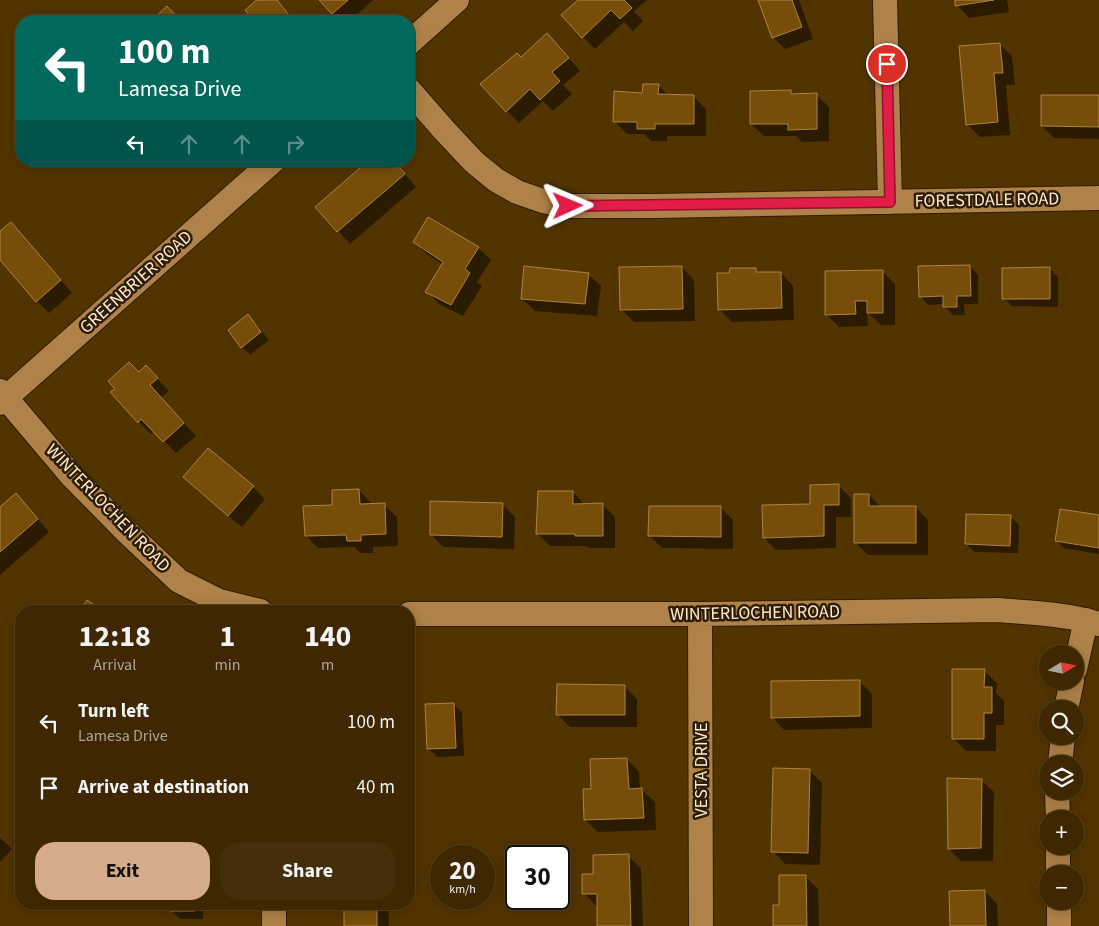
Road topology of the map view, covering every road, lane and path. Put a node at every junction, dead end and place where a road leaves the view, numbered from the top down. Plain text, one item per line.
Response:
1 (457, 0) edge
2 (885, 0) edge
3 (415, 38) edge
4 (415, 97) edge
5 (266, 167) edge
6 (1099, 198) edge
7 (890, 202) junction
8 (2, 397) edge
9 (235, 605) edge
10 (415, 614) edge
11 (700, 614) junction
12 (1092, 622) edge
13 (1084, 645) edge
14 (274, 910) edge
15 (1058, 910) edge
16 (274, 926) edge
17 (702, 926) edge
18 (1059, 926) edge

1 - 3 street
2 - 7 street
4 - 7 street, FORESTDALE ROAD
5 - 8 street, GREENBRIER ROAD
6 - 7 street, FORESTDALE ROAD
8 - 9 street, WINTERLOCHEN ROAD
10 - 11 street, WINTERLOCHEN ROAD
11 - 12 street, WINTERLOCHEN ROAD
11 - 17 street, VESTA DRIVE
12 - 13 street
14 - 16 street
15 - 18 street

